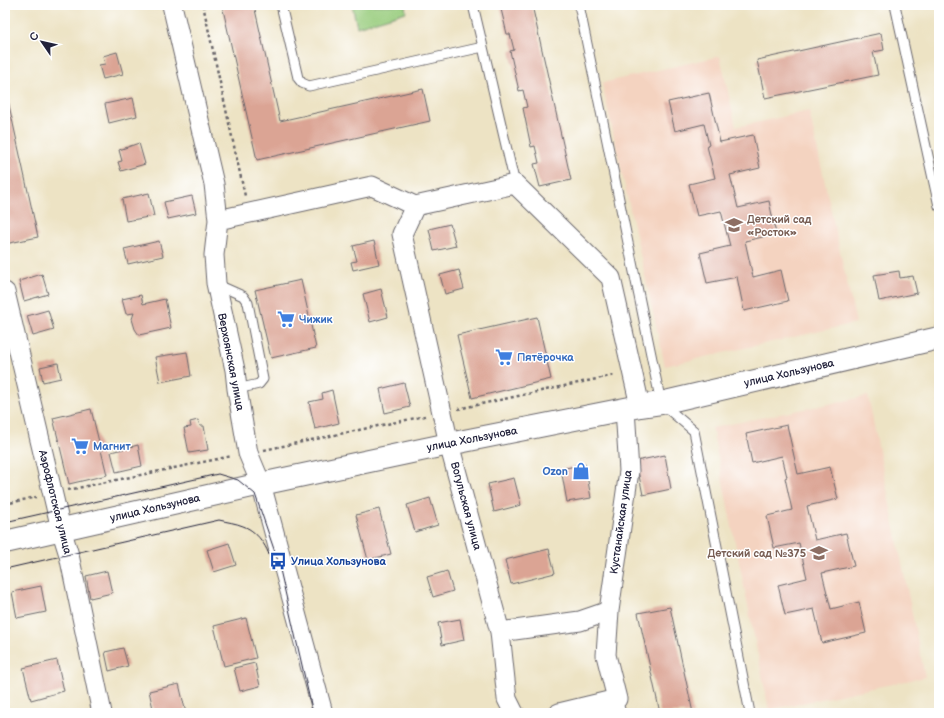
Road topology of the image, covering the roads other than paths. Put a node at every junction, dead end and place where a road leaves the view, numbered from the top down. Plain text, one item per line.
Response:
1 (172, 5) edge
2 (280, 5) edge
3 (473, 5) edge
4 (579, 5) edge
5 (895, 5) edge
6 (483, 47) junction
7 (515, 184) junction
8 (414, 206) junction
9 (939, 206) edge
10 (218, 220) junction
11 (216, 283) junction
12 (5, 292) edge
13 (939, 338) edge
14 (237, 389) junction
15 (661, 403) junction
16 (632, 407) junction
17 (449, 444) junction
18 (261, 484) junction
19 (61, 529) junction
20 (5, 542) edge
21 (609, 611) junction
22 (500, 632) junction
23 (619, 706) edge
24 (102, 713) edge
25 (323, 713) edge
26 (514, 713) edge
27 (559, 713) edge
28 (750, 713) edge

1 - 10 street, Верхоянская улица
2 - 6 lane
3 - 6 lane
4 - 15 lane
5 - 9 lane
6 - 7 lane
7 - 8 street
7 - 16 street, Кустанайская улица
8 - 10 street
8 - 17 street, Вогульская улица
10 - 11 street, Верхоянская улица
11 - 14 street, Верхоянская улица
11 - 14 lane
12 - 19 street, Аэрофлотская улица
13 - 15 street, улица Хользунова
14 - 18 street, Верхоянская улица
15 - 16 street, улица Хользунова
15 - 28 lane
16 - 17 street, улица Хользунова
16 - 21 street, Кустанайская улица
17 - 18 street, улица Хользунова
17 - 22 street, Вогульская улица
18 - 19 street, улица Хользунова
18 - 25 street, Верхоянская улица
19 - 20 street, улица Хользунова
19 - 24 street, Аэрофлотская улица
21 - 22 street
21 - 23 street, Кустанайская улица
22 - 26 street, Вогульская улица
23 - 27 street

